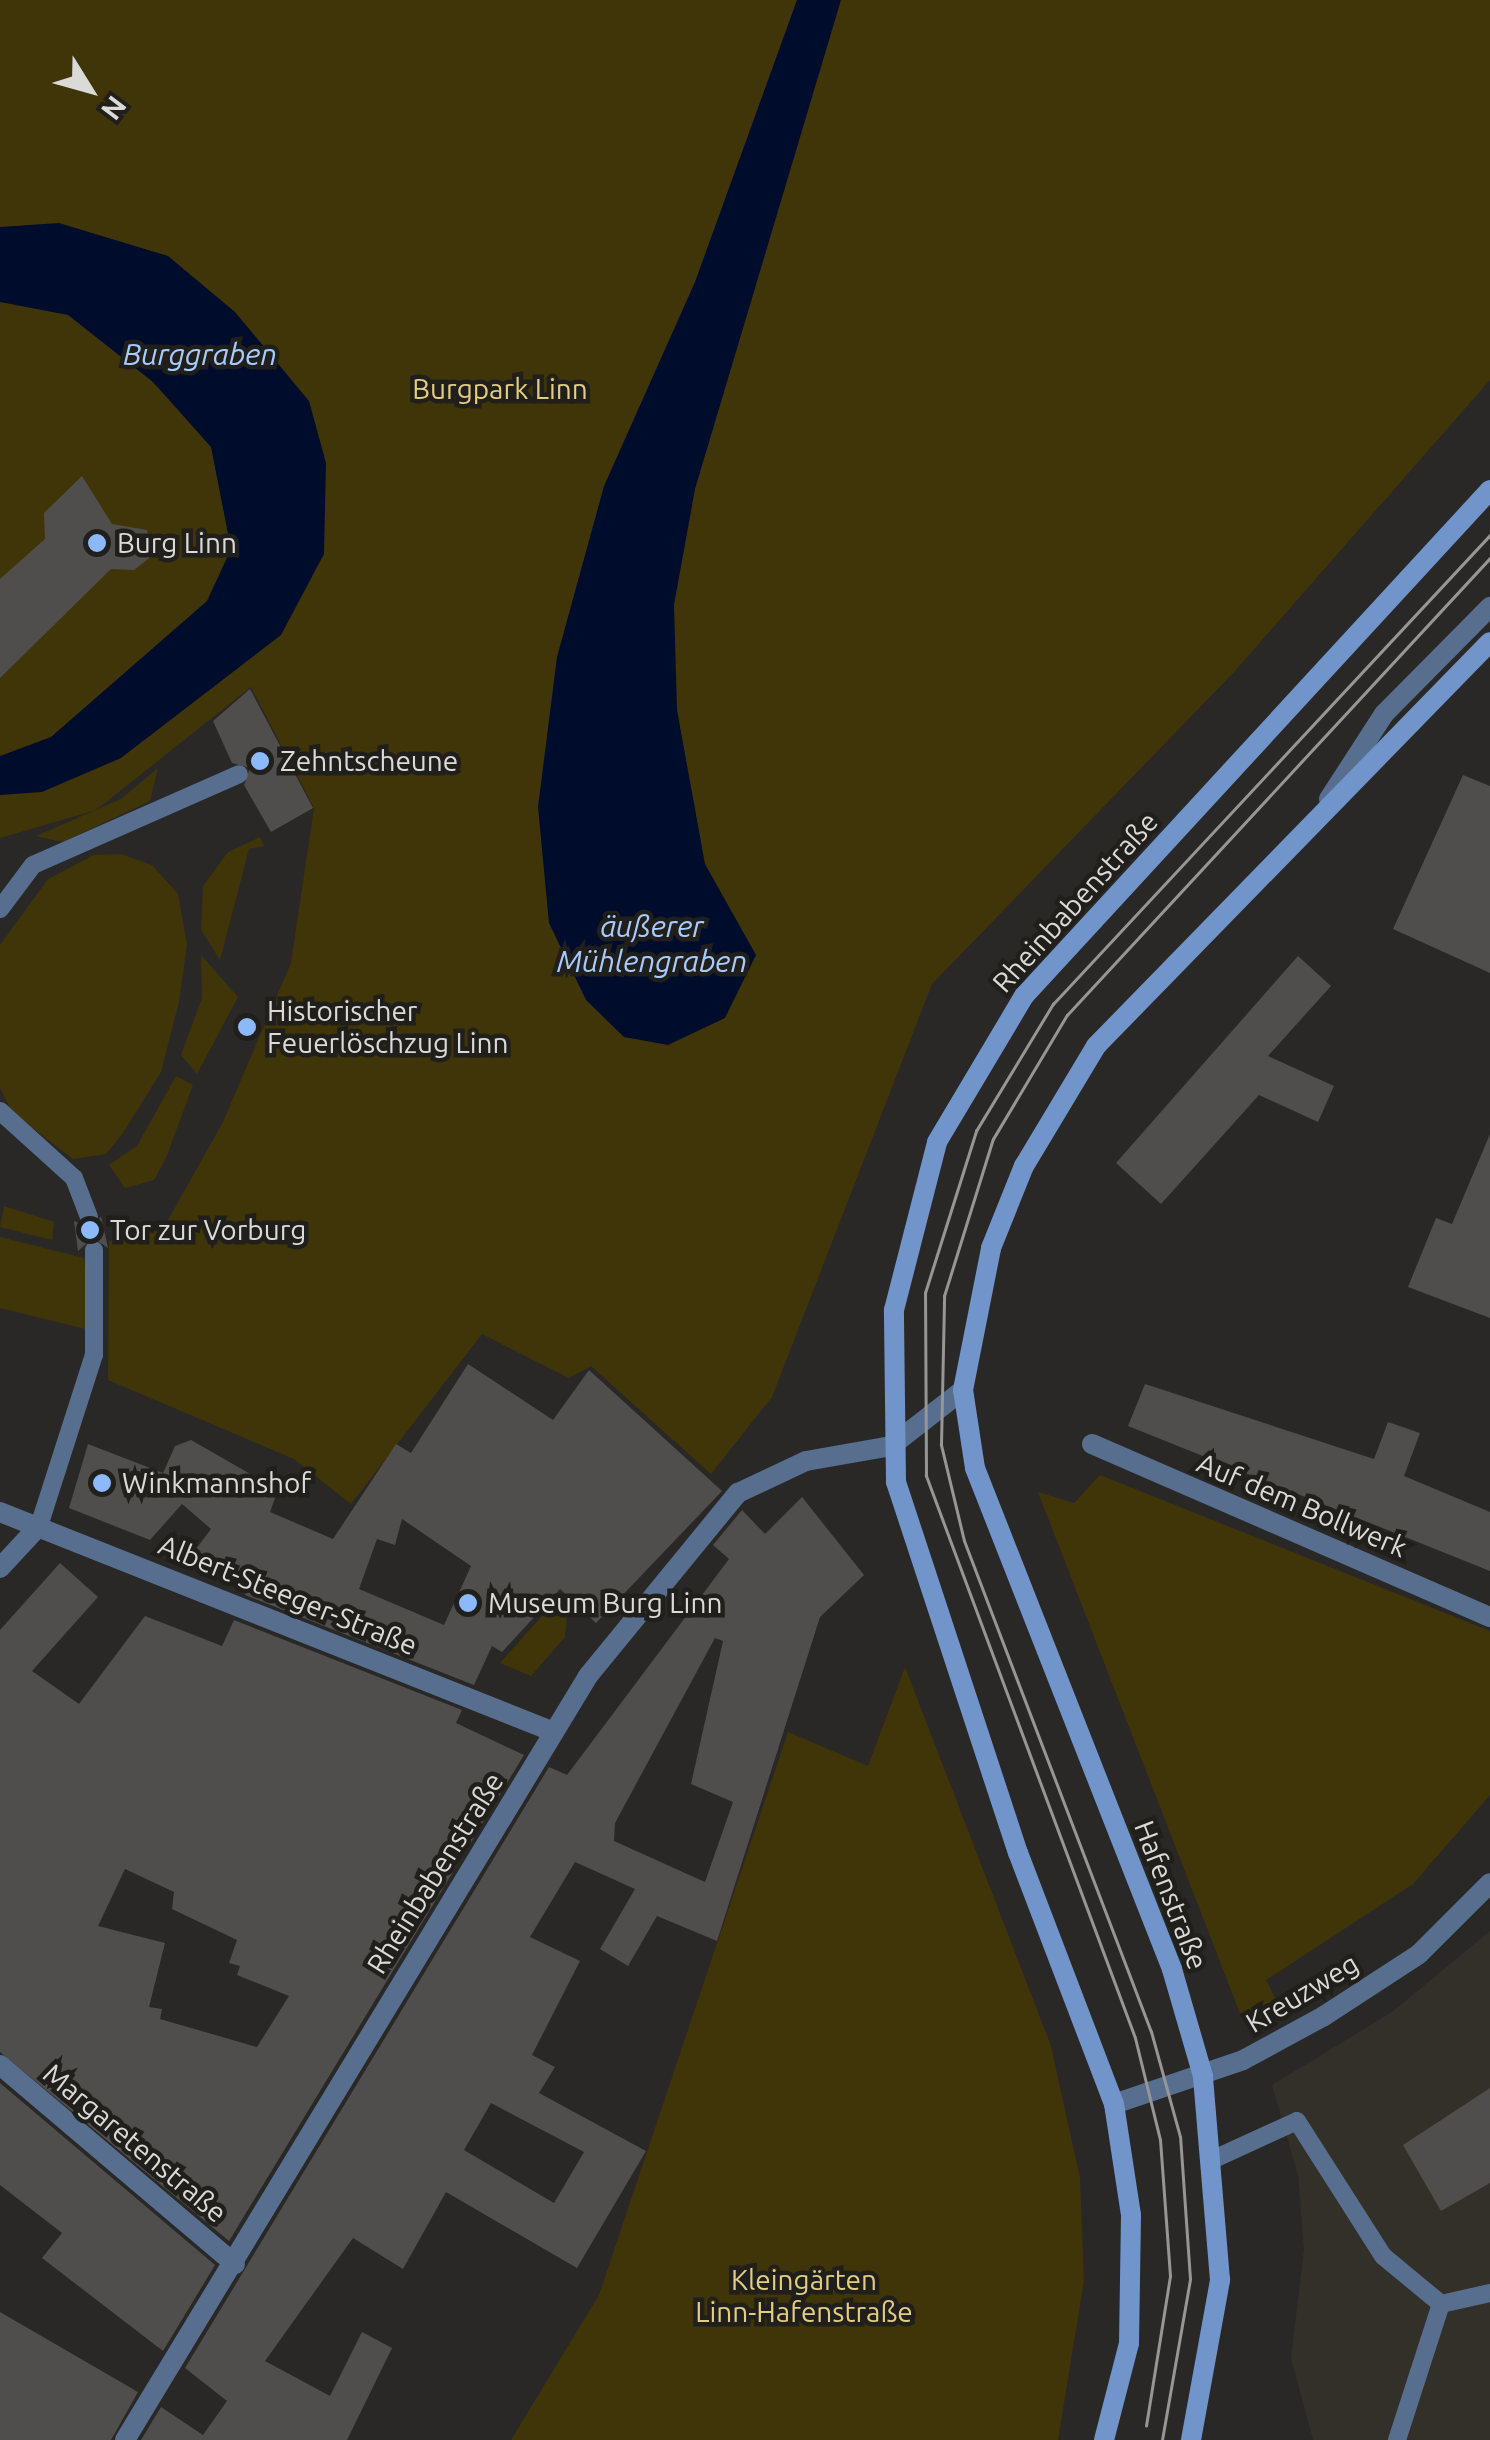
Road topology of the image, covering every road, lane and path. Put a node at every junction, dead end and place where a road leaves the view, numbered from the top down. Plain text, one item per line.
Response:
1 (1490, 490) edge
2 (1490, 607) edge
3 (1490, 642) edge
4 (239, 774) dead end
5 (1318, 818) junction
6 (0, 909) edge
7 (0, 1112) edge
8 (89, 1218) dead end
9 (95, 1252) dead end
10 (963, 1390) junction
11 (1092, 1444) dead end
12 (891, 1446) junction
13 (0, 1512) edge
14 (39, 1526) junction
15 (0, 1568) edge
16 (1490, 1617) edge
17 (554, 1732) junction
18 (1490, 1883) edge
19 (0, 2065) edge
20 (1202, 2076) junction
21 (1114, 2104) junction
22 (1214, 2159) junction
23 (235, 2264) junction
24 (1490, 2293) edge
25 (1441, 2304) junction
26 (125, 2440) edge
27 (1104, 2440) edge
28 (1191, 2440) edge
29 (1397, 2440) edge

1 - 12 main road, Rheinbabenstraße
2 - 5 street
3 - 5 main road
4 - 6 lane
5 - 10 main road
7 - 8 lane
9 - 14 lane
10 - 12 street, Rheinbabenstraße
10 - 20 main road, Hafenstraße
11 - 16 street, Auf dem Bollwerk
12 - 17 street, Rheinbabenstraße
12 - 21 main road
13 - 14 street, Albert-Steeger-Straße
14 - 15 street
14 - 17 street, Albert-Steeger-Straße
17 - 23 street, Rheinbabenstraße
18 - 20 street, Kreuzweg
19 - 23 street, Margaretenstraße
20 - 21 street, Kreuzweg
20 - 22 main road, Hafenstraße
21 - 27 main road
22 - 25 lane
22 - 28 main road, Hafenstraße
23 - 26 street, Rheinbabenstraße
24 - 25 lane
25 - 29 lane

